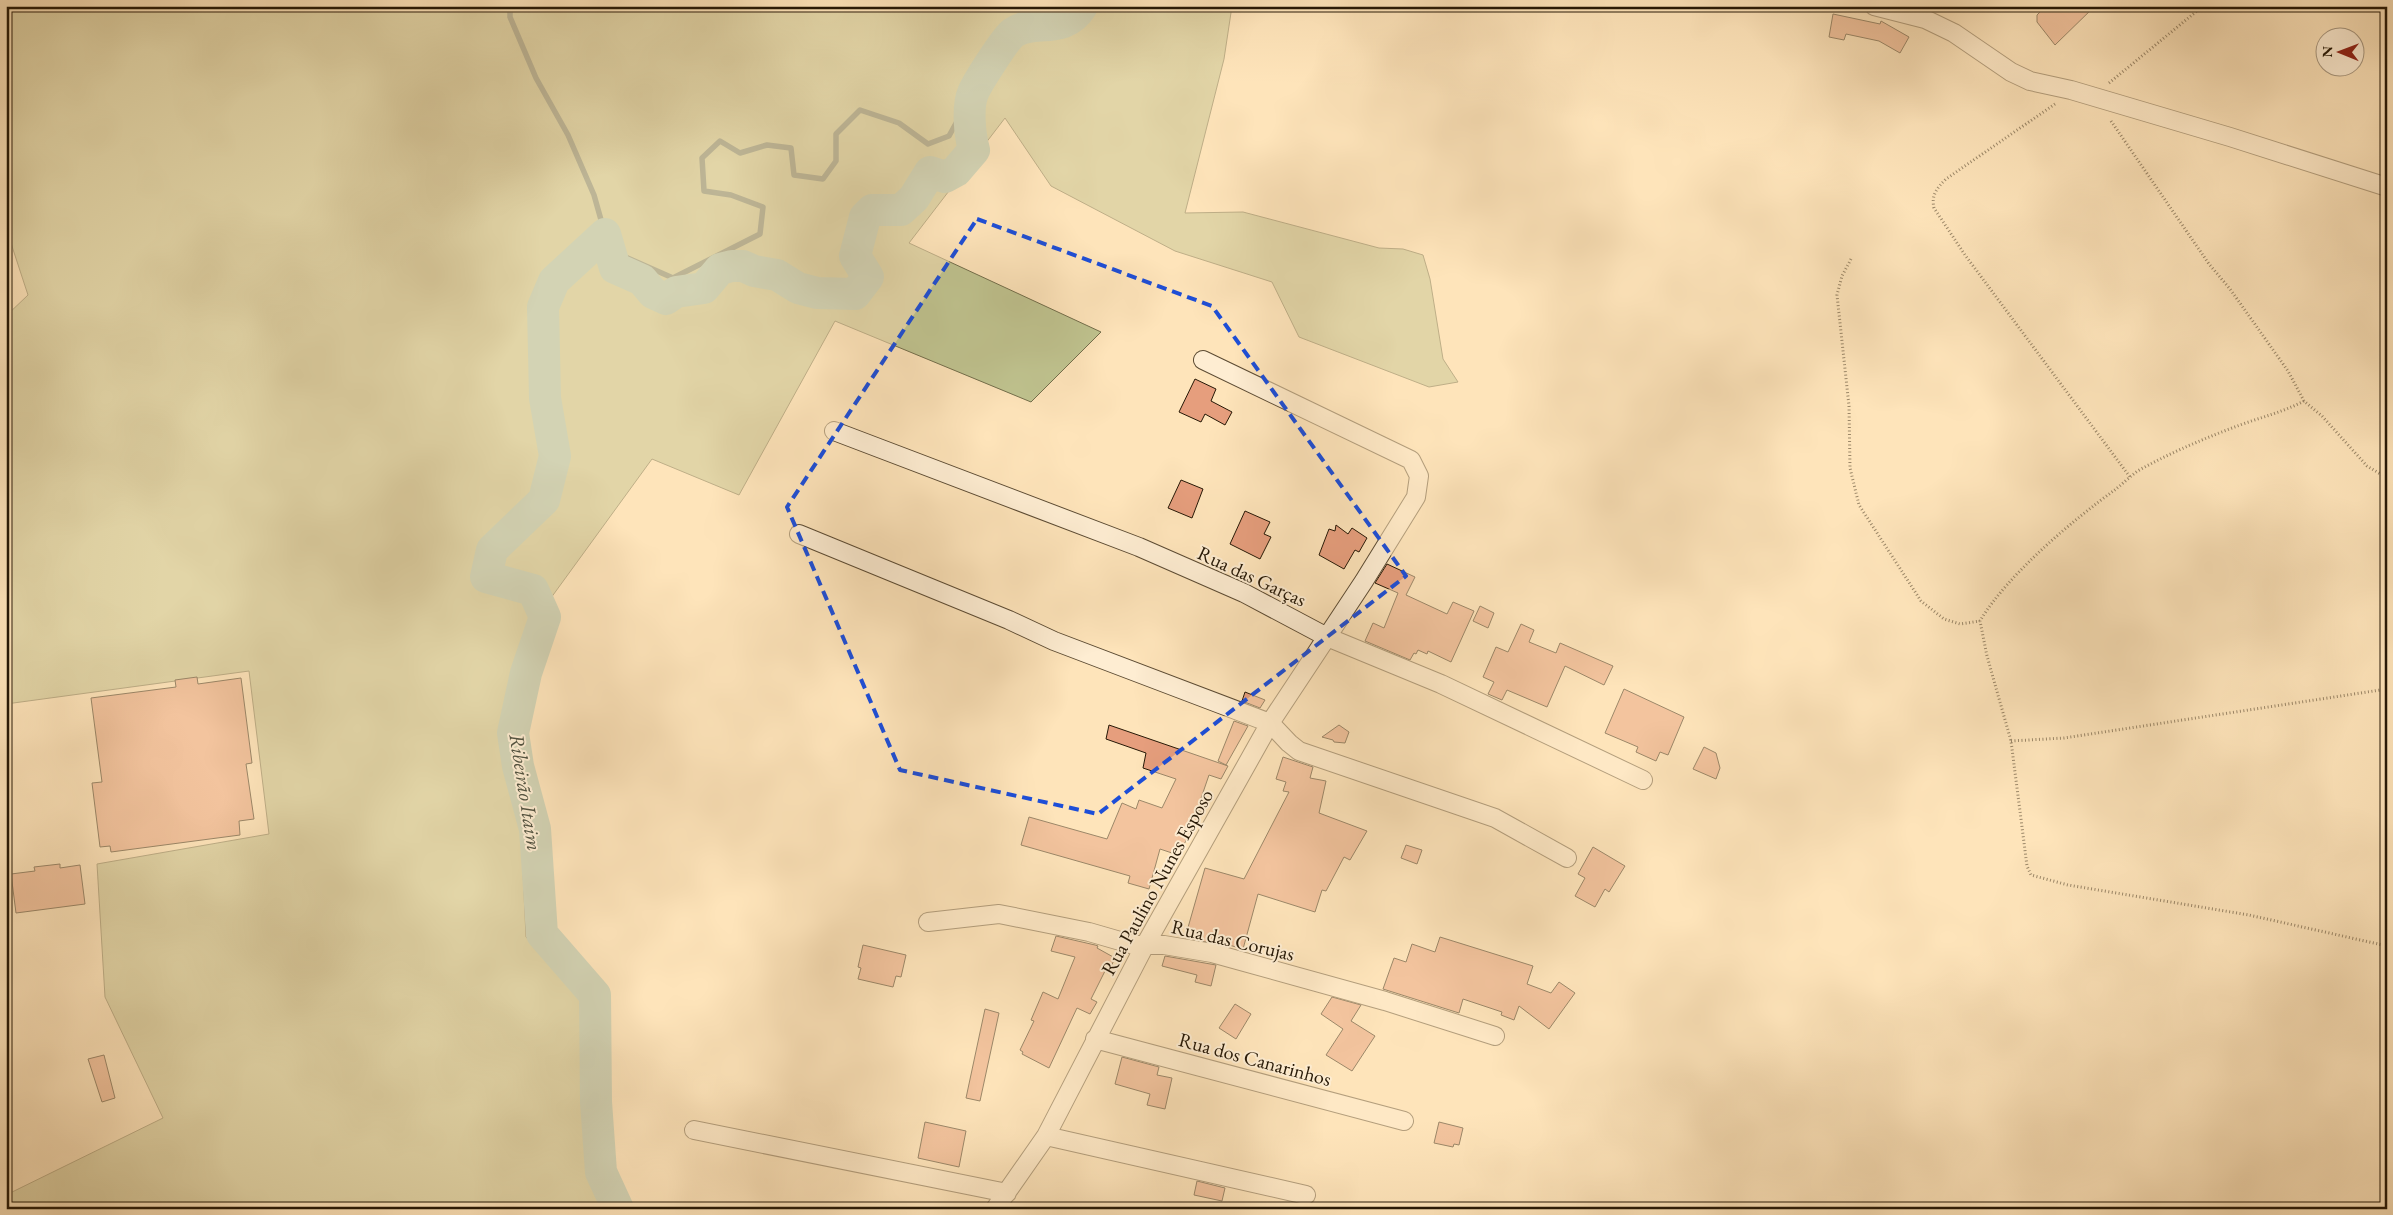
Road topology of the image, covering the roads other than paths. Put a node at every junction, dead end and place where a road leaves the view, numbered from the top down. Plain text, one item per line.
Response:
1 (1874, 6) edge
2 (2387, 187) edge
3 (1203, 360) dead end
4 (834, 431) dead end
5 (799, 534) dead end
6 (1327, 636) junction
7 (1270, 723) junction
8 (1643, 780) dead end
9 (1567, 858) dead end
10 (928, 922) dead end
11 (1144, 946) junction
12 (1495, 1036) dead end
13 (1095, 1039) junction
14 (1404, 1121) dead end
15 (694, 1130) dead end
16 (1046, 1136) junction
17 (1007, 1193) junction
18 (1306, 1195) dead end
19 (995, 1209) edge

1 - 2 street
3 - 6 street, Rua Paulino Nunes Esposo
4 - 6 street, Rua das Garças
5 - 7 street
6 - 7 street, Rua Paulino Nunes Esposo
6 - 8 street, Rua das Garças
7 - 9 street
7 - 11 street, Rua Paulino Nunes Esposo
10 - 11 street, Rua das Corujas
11 - 12 street, Rua das Corujas
11 - 13 street, Rua Paulino Nunes Esposo
13 - 14 street, Rua dos Canarinhos
13 - 16 street, Rua Paulino Nunes Esposo
15 - 17 street
16 - 17 street, Rua Paulino Nunes Esposo
16 - 18 street
17 - 19 street, Rua Paulino Nunes Esposo

